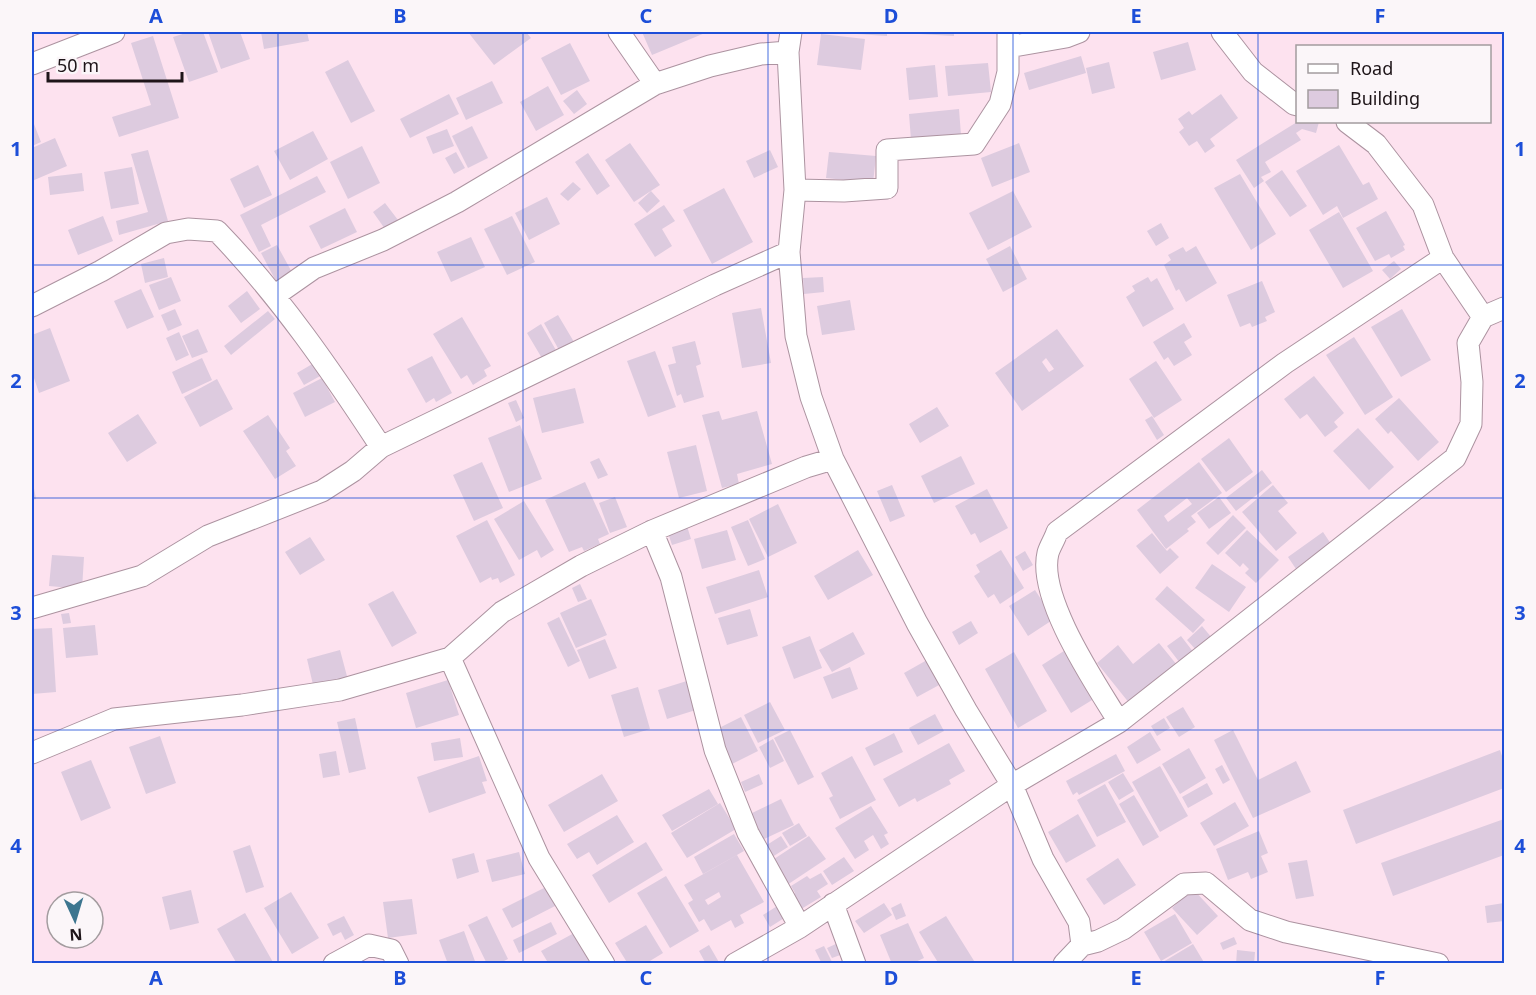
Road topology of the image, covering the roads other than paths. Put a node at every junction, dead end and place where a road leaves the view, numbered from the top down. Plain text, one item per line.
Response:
1 (114, 32) edge
2 (620, 32) edge
3 (791, 32) edge
4 (1079, 32) edge
5 (1222, 32) edge
6 (1008, 39) edge
7 (788, 52) junction
8 (32, 64) edge
9 (655, 84) junction
10 (1296, 104) edge
11 (1348, 123) edge
12 (795, 190) junction
13 (789, 252) junction
14 (1443, 258) junction
15 (274, 296) junction
16 (32, 306) edge
17 (1504, 308) edge
18 (1483, 317) junction
19 (381, 447) junction
20 (833, 459) junction
21 (652, 531) junction
22 (32, 608) edge
23 (450, 658) junction
24 (1119, 722) junction
25 (32, 753) edge
26 (1012, 785) junction
27 (833, 904) junction
28 (800, 927) junction
29 (1082, 945) junction
30 (334, 963) edge
31 (398, 963) edge
32 (604, 963) edge
33 (735, 963) edge
34 (855, 963) edge
35 (1064, 963) edge
36 (1438, 963) edge

1 - 8 street
2 - 9 street
3 - 7 street
4 - 6 street
5 - 10 street
6 - 12 street
7 - 9 street
7 - 12 street
9 - 15 street
11 - 14 street
12 - 13 street
13 - 19 street
13 - 20 street
14 - 18 street
14 - 24 street
15 - 16 street
15 - 19 street
17 - 18 street
18 - 24 street
19 - 22 street
20 - 21 street
20 - 26 street
21 - 23 street
21 - 28 street
23 - 25 street
23 - 32 street
24 - 26 street
26 - 27 street
26 - 29 street
27 - 28 street
27 - 34 street
28 - 33 street
29 - 35 street
29 - 36 street
30 - 31 street

